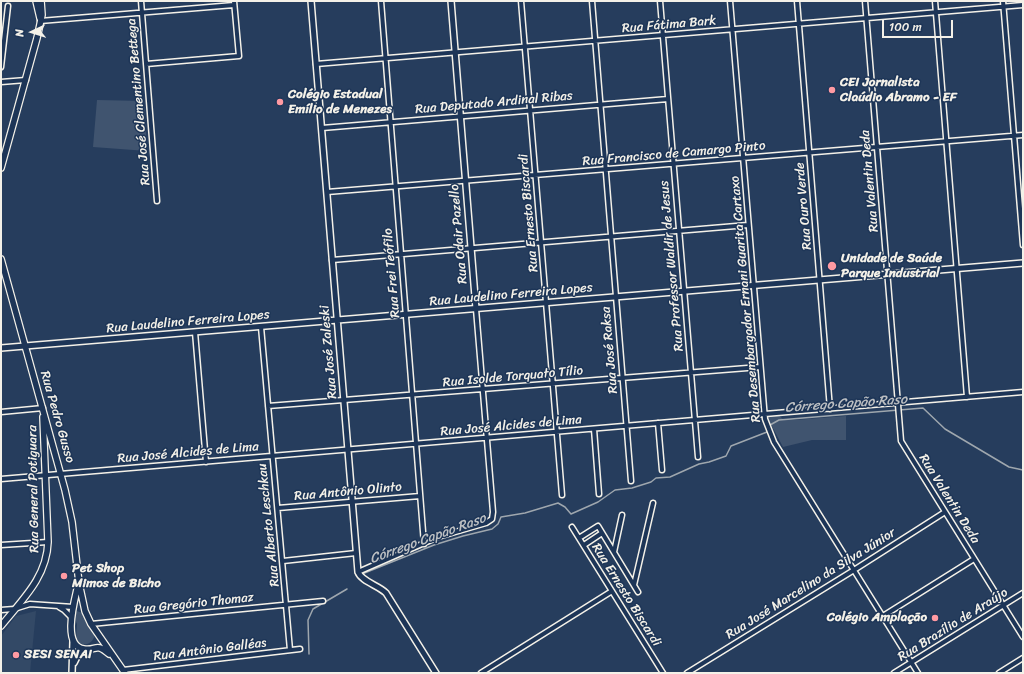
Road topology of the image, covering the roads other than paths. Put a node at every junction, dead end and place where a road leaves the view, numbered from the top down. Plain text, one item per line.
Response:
1 (36, 1) edge
2 (41, 1) edge
3 (141, 1) edge
4 (311, 1) edge
5 (381, 1) edge
6 (451, 1) edge
7 (521, 1) edge
8 (592, 1) edge
9 (660, 1) edge
10 (730, 1) edge
11 (797, 1) edge
12 (865, 1) edge
13 (935, 1) edge
14 (1003, 1) edge
15 (234, 3) edge
16 (1023, 5) edge
17 (8, 6) dead end
18 (1003, 7) junction
19 (142, 12) junction
20 (936, 12) junction
21 (867, 18) junction
22 (40, 21) junction
23 (799, 24) junction
24 (732, 29) junction
25 (663, 35) junction
26 (595, 41) junction
27 (525, 47) junction
28 (455, 52) junction
29 (385, 58) junction
30 (146, 64) junction
31 (316, 64) junction
32 (1, 67) edge
33 (26, 80) junction
34 (1, 82) edge
35 (668, 99) junction
36 (600, 105) junction
37 (530, 110) junction
38 (461, 116) junction
39 (390, 122) junction
40 (322, 128) junction
41 (1023, 135) edge
42 (1014, 136) junction
43 (946, 141) junction
44 (877, 147) junction
45 (810, 153) junction
46 (743, 158) junction
47 (673, 164) junction
48 (1, 168) edge
49 (606, 169) junction
50 (536, 175) junction
51 (466, 181) junction
52 (396, 187) junction
53 (327, 192) junction
54 (157, 201) dead end
55 (748, 225) junction
56 (679, 231) junction
57 (611, 237) junction
58 (541, 242) junction
59 (1023, 245) edge
60 (471, 248) junction
61 (401, 254) junction
62 (1, 259) edge
63 (332, 260) junction
64 (1023, 263) edge
65 (957, 268) junction
66 (888, 274) junction
67 (820, 280) junction
68 (753, 286) junction
69 (684, 291) junction
70 (616, 297) junction
71 (546, 303) junction
72 (476, 309) junction
73 (406, 314) junction
74 (337, 320) junction
75 (261, 326) junction
76 (195, 332) junction
77 (26, 346) junction
78 (1, 348) edge
79 (760, 367) junction
80 (691, 373) junction
81 (622, 378) junction
82 (553, 384) junction
83 (483, 389) junction
84 (1023, 392) edge
85 (412, 395) junction
86 (967, 397) junction
87 (344, 400) junction
88 (898, 405) junction
89 (268, 406) junction
90 (43, 408) junction
91 (830, 409) junction
92 (1, 412) edge
93 (764, 414) junction
94 (695, 420) junction
95 (658, 423) junction
96 (626, 426) junction
97 (594, 429) junction
98 (557, 432) junction
99 (487, 438) junction
100 (416, 444) junction
101 (348, 450) junction
102 (272, 456) junction
103 (698, 457) dead end
104 (206, 462) junction
105 (662, 470) dead end
106 (62, 474) junction
107 (45, 476) junction
108 (1, 479) edge
109 (630, 481) dead end
110 (599, 494) dead end
111 (562, 495) dead end
112 (420, 496) junction
113 (352, 502) junction
114 (653, 503) dead end
115 (278, 508) junction
116 (946, 512) junction
117 (622, 515) dead end
118 (572, 527) dead end
119 (602, 533) junction
120 (579, 538) junction
121 (48, 542) junction
122 (424, 544) junction
123 (1, 545) edge
124 (584, 545) junction
125 (614, 552) junction
126 (356, 553) junction
127 (974, 559) junction
128 (283, 561) junction
129 (854, 570) junction
130 (358, 572) junction
131 (79, 583) junction
132 (634, 585) junction
133 (612, 591) junction
134 (638, 592) dead end
135 (1023, 593) edge
136 (323, 601) dead end
137 (286, 605) junction
138 (1003, 605) junction
139 (57, 606) junction
140 (73, 607) junction
141 (84, 607) junction
142 (14, 609) junction
143 (1, 610) edge
144 (883, 616) junction
145 (71, 617) junction
146 (91, 624) junction
147 (1, 626) edge
148 (100, 637) junction
149 (1023, 637) edge
150 (72, 641) junction
151 (93, 648) junction
152 (300, 649) dead end
153 (85, 650) junction
154 (290, 650) junction
155 (1023, 658) edge
156 (116, 661) junction
157 (912, 662) junction
158 (72, 666) junction
159 (124, 671) edge
160 (72, 673) edge
161 (436, 673) edge
162 (481, 673) edge
163 (663, 673) edge
164 (687, 673) edge
165 (894, 673) edge
166 (918, 673) edge
167 (999, 673) edge

1 - 22 main road
2 - 22 main road
3 - 19 street, Rua José Clementino Bettega
4 - 31 street, Rua José Zaleski
5 - 29 street, Rua Frei Teófilo
6 - 28 street, Rua Odair Pazello
7 - 27 street, Rua Ernesto Biscardi
8 - 26 street, Rua José Raksa
9 - 25 street, Rua Professor Waldir de Jesus
10 - 24 street, Rua Desembargador Ernani Guarita Cartaxo
11 - 23 street, Rua Ouro Verde
12 - 21 street, Rua Valentin Deda
13 - 20 street
14 - 18 street
15 - 19 street
15 - 30 street
16 - 18 street, Rua Fátima Bark
17 - 32 street
18 - 20 street, Rua Fátima Bark
18 - 42 street
19 - 22 street
19 - 30 street, Rua José Clementino Bettega
20 - 21 street, Rua Fátima Bark
20 - 43 street
21 - 23 street, Rua Fátima Bark
21 - 44 street, Rua Valentin Deda
22 - 33 main road
23 - 24 street, Rua Fátima Bark
23 - 45 street, Rua Ouro Verde
24 - 25 street, Rua Fátima Bark
24 - 46 street, Rua Desembargador Ernani Guarita Cartaxo
25 - 26 street, Rua Fátima Bark
25 - 35 street, Rua Professor Waldir de Jesus
26 - 27 street, Rua Fátima Bark
26 - 36 street, Rua José Raksa
27 - 28 street, Rua Fátima Bark
27 - 37 street, Rua Ernesto Biscardi
28 - 29 street, Rua Fátima Bark
28 - 38 street, Rua Odair Pazello
29 - 31 street, Rua Fátima Bark
29 - 39 street, Rua Frei Teófilo
30 - 54 street, Rua José Clementino Bettega
31 - 40 street, Rua José Zaleski
33 - 34 street
33 - 48 main road
35 - 36 street, Rua Deputado Ardinal Ribas
35 - 47 street, Rua Professor Waldir de Jesus
36 - 37 street, Rua Deputado Ardinal Ribas
36 - 49 street, Rua José Raksa
37 - 38 street, Rua Deputado Ardinal Ribas
37 - 50 street, Rua Ernesto Biscardi
38 - 39 street, Rua Deputado Ardinal Ribas
38 - 51 street, Rua Odair Pazello
39 - 40 street, Rua Deputado Ardinal Ribas
39 - 52 street, Rua Frei Teófilo
40 - 53 street, Rua José Zaleski
41 - 42 street, Rua Francisco de Camargo Pinto
42 - 43 street, Rua Francisco de Camargo Pinto
42 - 59 street
43 - 44 street, Rua Francisco de Camargo Pinto
43 - 65 street
44 - 45 street, Rua Francisco de Camargo Pinto
44 - 66 street, Rua Valentin Deda
45 - 46 street, Rua Francisco de Camargo Pinto
45 - 67 street, Rua Ouro Verde
46 - 47 street, Rua Francisco de Camargo Pinto
46 - 55 street, Rua Desembargador Ernani Guarita Cartaxo
47 - 49 street, Rua Francisco de Camargo Pinto
47 - 56 street, Rua Professor Waldir de Jesus
49 - 50 street, Rua Francisco de Camargo Pinto
49 - 57 street, Rua José Raksa
50 - 51 street, Rua Francisco de Camargo Pinto
50 - 58 street, Rua Ernesto Biscardi
51 - 52 street, Rua Francisco de Camargo Pinto
51 - 60 street, Rua Odair Pazello
52 - 53 street, Rua Francisco de Camargo Pinto
52 - 61 street, Rua Frei Teófilo
53 - 63 street, Rua José Zaleski
55 - 56 street
55 - 68 street, Rua Desembargador Ernani Guarita Cartaxo
56 - 57 street
56 - 69 street, Rua Professor Waldir de Jesus
57 - 58 street
57 - 70 street, Rua José Raksa
58 - 60 street
58 - 71 street, Rua Ernesto Biscardi
60 - 61 street
60 - 72 street, Rua Odair Pazello
61 - 63 street
61 - 73 street, Rua Frei Teófilo
62 - 77 main road, Rua Pedro Gusso
63 - 74 street, Rua José Zaleski
64 - 65 street, Rua Laudelino Ferreira Lopes
65 - 66 street, Rua Laudelino Ferreira Lopes
65 - 86 street
66 - 67 street, Rua Laudelino Ferreira Lopes
66 - 88 street, Rua Valentin Deda
67 - 68 street, Rua Laudelino Ferreira Lopes
67 - 91 street, Rua Ouro Verde
68 - 69 street, Rua Laudelino Ferreira Lopes
68 - 79 street, Rua Desembargador Ernani Guarita Cartaxo
69 - 70 street, Rua Laudelino Ferreira Lopes
69 - 80 street, Rua Professor Waldir de Jesus
70 - 71 street, Rua Laudelino Ferreira Lopes
70 - 81 street, Rua José Raksa
71 - 72 street, Rua Laudelino Ferreira Lopes
71 - 82 street, Rua Ernesto Biscardi
72 - 73 street, Rua Laudelino Ferreira Lopes
72 - 83 street, Rua Odair Pazello
73 - 74 street, Rua Laudelino Ferreira Lopes
73 - 85 street, Rua Frei Teófilo
74 - 75 street, Rua Laudelino Ferreira Lopes
74 - 87 street, Rua José Zaleski
75 - 76 street, Rua Laudelino Ferreira Lopes
75 - 89 street, Rua Alberto Leschkau
76 - 77 street, Rua Laudelino Ferreira Lopes
76 - 104 street
77 - 78 street, Rua Laudelino Ferreira Lopes
77 - 90 main road, Rua Pedro Gusso
79 - 80 street, Rua Isolde Torquato Tílio
79 - 93 street, Rua Desembargador Ernani Guarita Cartaxo
80 - 81 street, Rua Isolde Torquato Tílio
80 - 94 street, Rua Professor Waldir de Jesus
81 - 82 street, Rua Isolde Torquato Tílio
81 - 96 street, Rua José Raksa
82 - 83 street, Rua Isolde Torquato Tílio
82 - 98 street, Rua Ernesto Biscardi
83 - 85 street, Rua Isolde Torquato Tílio
83 - 99 street, Rua Odair Pazello
84 - 86 street, Rua José Alcides de Lima
85 - 87 street, Rua Isolde Torquato Tílio
85 - 100 street, Rua Frei Teófilo
86 - 88 street, Rua José Alcides de Lima
87 - 89 street, Rua Isolde Torquato Tílio
87 - 101 street, Rua José Zaleski
88 - 91 street, Rua José Alcides de Lima
88 - 116 street, Rua Valentin Deda
89 - 102 street, Rua Alberto Leschkau
90 - 92 street
90 - 106 main road, Rua Pedro Gusso
90 - 107 main road, Rua General Potiguara
91 - 93 street, Rua José Alcides de Lima
93 - 94 street, Rua José Alcides de Lima
93 - 129 street, Rua Desembargador Ernani Guarita Cartaxo
94 - 95 street, Rua José Alcides de Lima
94 - 103 street, Rua Professor Waldir de Jesus
95 - 96 street, Rua José Alcides de Lima
95 - 105 street
96 - 97 street, Rua José Alcides de Lima
96 - 109 street, Rua José Raksa
97 - 98 street, Rua José Alcides de Lima
97 - 110 street
98 - 99 street, Rua José Alcides de Lima
98 - 111 street, Rua Ernesto Biscardi
99 - 100 street, Rua José Alcides de Lima
99 - 122 street, Rua Odair Pazello
100 - 101 street, Rua José Alcides de Lima
100 - 112 street, Rua Frei Teófilo
101 - 102 street, Rua José Alcides de Lima
101 - 113 street, Rua José Zaleski
102 - 104 street, Rua José Alcides de Lima
102 - 115 street, Rua Alberto Leschkau
104 - 106 street, Rua José Alcides de Lima
106 - 107 street, Rua José Alcides de Lima
106 - 131 main road, Rua Pedro Gusso
107 - 108 street, Rua José Alcides de Lima
107 - 121 main road, Rua General Potiguara
112 - 113 street, Rua Antônio Olinto
112 - 122 street, Rua Frei Teófilo
113 - 115 street, Rua Antônio Olinto
113 - 126 street, Rua José Zaleski
114 - 132 street
115 - 128 street, Rua Alberto Leschkau
116 - 127 street, Rua Valentin Deda
116 - 129 street, Rua José Marcelino da Silva Júnior
117 - 125 street
118 - 120 street, Rua Ernesto Biscardi
119 - 120 street
119 - 124 street
119 - 125 street
120 - 124 street, Rua Ernesto Biscardi
121 - 123 street
121 - 142 main road, Rua General Potiguara
122 - 130 street
124 - 133 street, Rua Ernesto Biscardi
125 - 132 street
126 - 128 street
126 - 130 street, Rua José Zaleski
127 - 138 street, Rua Valentin Deda
127 - 144 street
128 - 137 street, Rua Alberto Leschkau
129 - 144 street, Rua Desembargador Ernani Guarita Cartaxo
129 - 164 street, Rua José Marcelino da Silva Júnior
130 - 161 street
131 - 140 main road, Rua Pedro Gusso
131 - 141 main road, Rua Pedro Gusso
132 - 134 street
133 - 162 street
133 - 163 street, Rua Ernesto Biscardi
135 - 138 street, Rua Brazílio de Araújo
136 - 137 street, Rua Gregório Thomaz
137 - 146 street, Rua Gregório Thomaz
137 - 154 street, Rua Alberto Leschkau
138 - 149 street, Rua Valentin Deda
138 - 157 street, Rua Brazílio de Araújo
139 - 140 street
139 - 142 street
139 - 145 street
140 - 141 main road
140 - 145 main road, Rua Pedro Gusso
141 - 146 main road, Rua Pedro Gusso
142 - 143 street
142 - 147 main road, Rua General Potiguara
144 - 157 street, Rua Desembargador Ernani Guarita Cartaxo
145 - 150 main road, Rua Pedro Gusso
146 - 148 main road, Rua Pedro Gusso
148 - 151 main road
148 - 156 main road, Rua Pedro Gusso
150 - 153 main road
150 - 158 street
151 - 153 main road
151 - 156 main road, Rua Pedro Gusso
152 - 154 street, Rua Antônio Galléas
153 - 158 street
154 - 159 street, Rua Antônio Galléas
155 - 167 street
156 - 159 main road, Rua Pedro Gusso
157 - 165 street, Rua Brazílio de Araújo
157 - 166 street, Rua Desembargador Ernani Guarita Cartaxo
158 - 160 street

